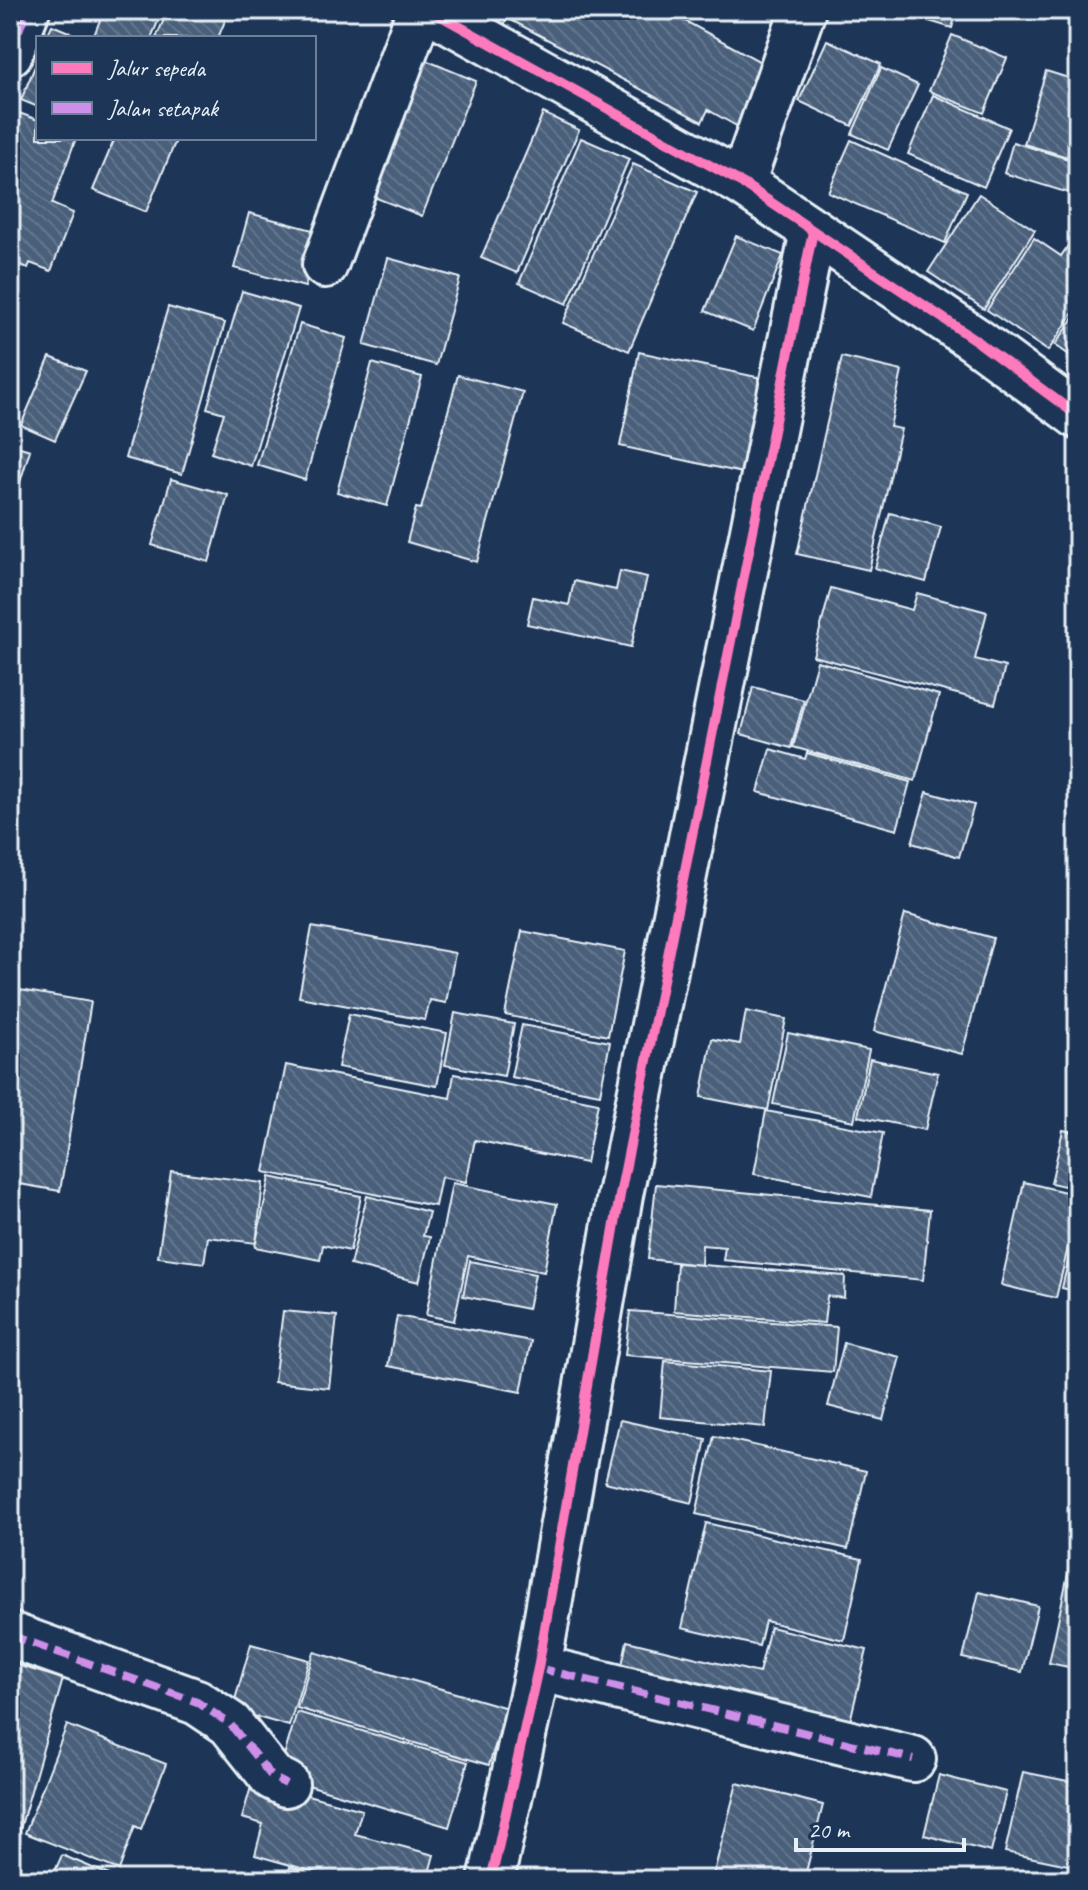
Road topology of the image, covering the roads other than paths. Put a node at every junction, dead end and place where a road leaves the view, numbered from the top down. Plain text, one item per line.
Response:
1 (27, 10) edge
2 (420, 10) edge
3 (430, 10) edge
4 (803, 10) edge
5 (10, 53) edge
6 (742, 183) junction
7 (813, 231) junction
8 (325, 265) dead end
9 (1078, 416) edge
10 (10, 1635) edge
11 (538, 1668) junction
12 (913, 1759) dead end
13 (286, 1784) dead end
14 (491, 1880) edge

1 - 5 street
2 - 8 street
3 - 6 street
4 - 6 street
6 - 7 street
7 - 9 street
7 - 11 street
10 - 13 street
11 - 12 street
11 - 14 street

